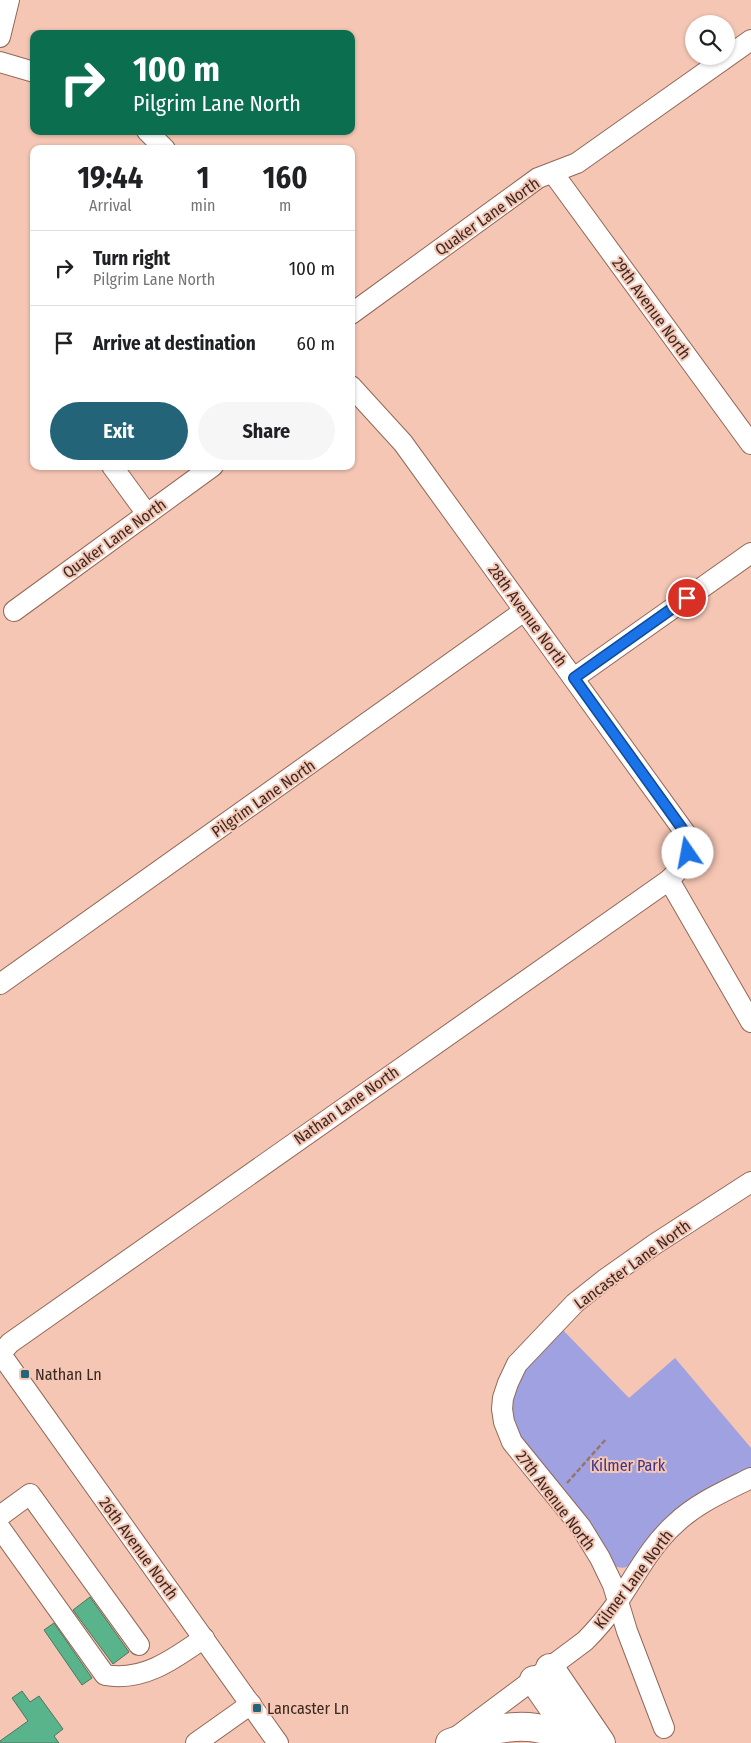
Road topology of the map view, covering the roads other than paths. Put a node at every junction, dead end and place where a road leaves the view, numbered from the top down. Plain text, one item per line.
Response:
1 (9, 0) edge
2 (0, 37) edge
3 (751, 40) edge
4 (0, 62) edge
5 (30, 71) edge
6 (150, 135) edge
7 (161, 145) edge
8 (553, 173) junction
9 (355, 311) edge
10 (355, 390) edge
11 (751, 444) edge
12 (115, 470) edge
13 (208, 470) edge
14 (147, 514) junction
15 (751, 553) edge
16 (14, 611) dead end
17 (524, 611) junction
18 (574, 678) junction
19 (688, 853) joint
20 (669, 880) junction
21 (0, 984) edge
22 (751, 1022) edge
23 (751, 1182) edge
24 (0, 1354) edge
25 (508, 1383) joint
26 (751, 1478) edge
27 (0, 1516) edge
28 (0, 1528) edge
29 (618, 1601) junction
30 (204, 1638) junction
31 (139, 1645) dead end
32 (542, 1674) junction
33 (251, 1704) junction
34 (664, 1728) dead end
35 (196, 1743) edge
36 (278, 1743) edge
37 (449, 1743) edge
38 (572, 1743) edge
39 (578, 1743) edge
40 (601, 1743) edge

1 - 2 street
3 - 8 street, Quaker Lane North
4 - 5 street
6 - 7 street
8 - 9 street, Quaker Lane North
8 - 11 street, 29th Avenue North
10 - 17 street, 28th Avenue North
12 - 14 street
13 - 14 street, Quaker Lane North
14 - 16 street, Quaker Lane North
15 - 18 street
17 - 18 street, 28th Avenue North
17 - 21 street, Pilgrim Lane North
18 - 19 street, 28th Avenue North
19 - 20 street, Nathan Lane North
20 - 22 street
20 - 24 street, Nathan Lane North
23 - 25 street, Lancaster Lane North
24 - 30 street, 26th Avenue North
25 - 29 street, 27th Avenue North
26 - 29 street, Kilmer Lane North
27 - 31 street
28 - 30 street
29 - 32 street, Kilmer Lane North
29 - 34 street, 27th Avenue North
30 - 33 street, 26th Avenue North
32 - 37 street, Kilmer Lane North
32 - 39 highway
32 - 40 highway
33 - 35 street
33 - 36 street, 26th Avenue North
37 - 38 highway

